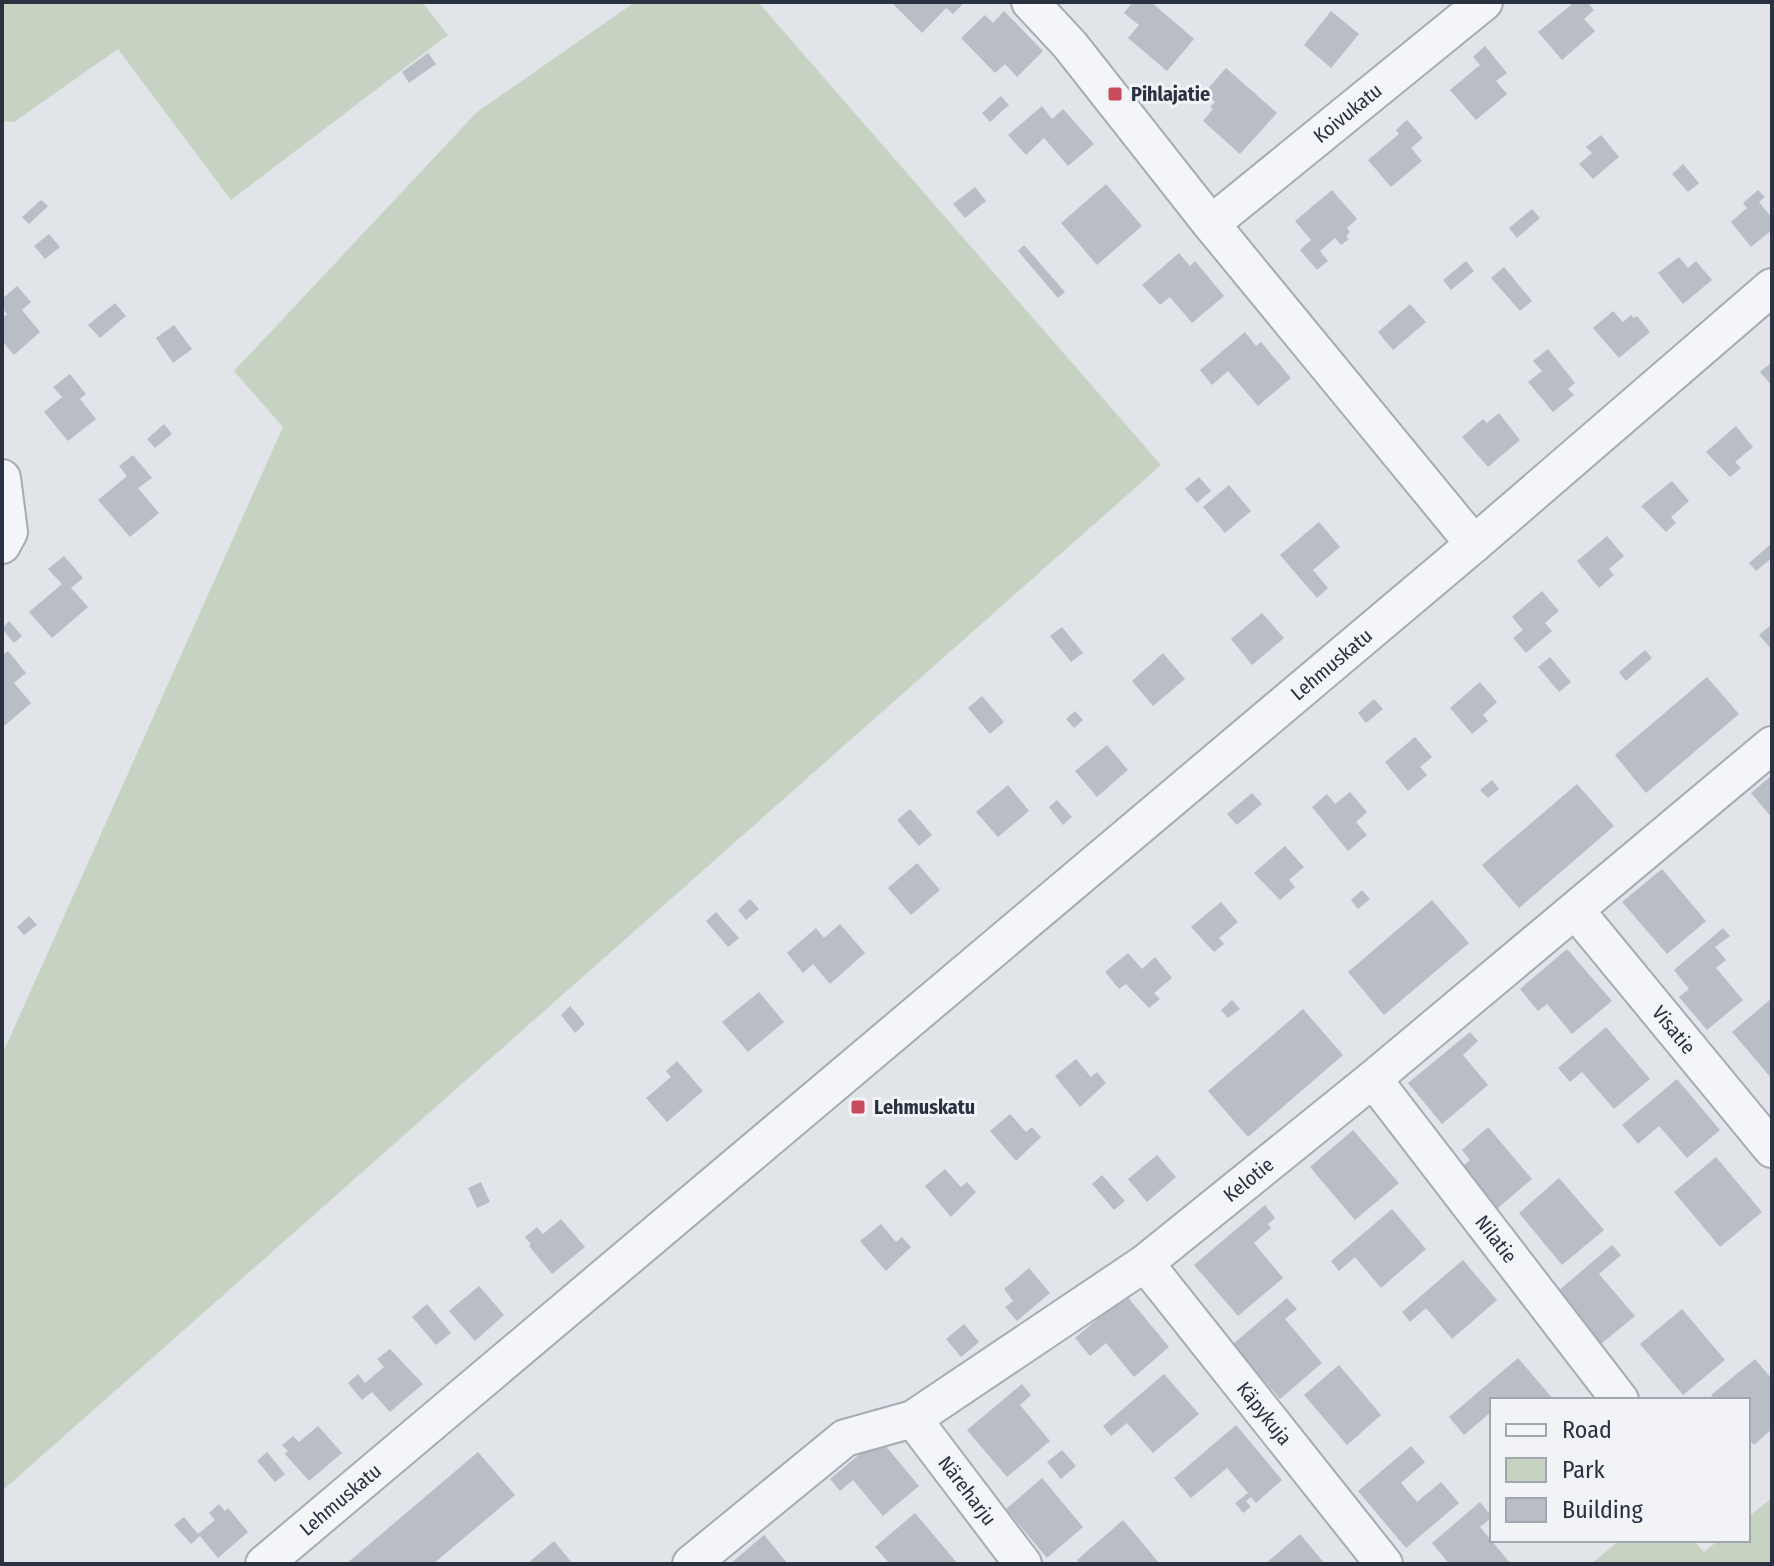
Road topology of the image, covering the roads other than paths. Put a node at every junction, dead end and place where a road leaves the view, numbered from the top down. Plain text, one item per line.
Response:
1 (1030, 2) edge
2 (1484, 2) edge
3 (1211, 224) junction
4 (1772, 287) edge
5 (2, 478) edge
6 (1474, 544) junction
7 (2, 545) edge
8 (1772, 745) edge
9 (1576, 911) junction
10 (1373, 1079) junction
11 (1772, 1149) edge
12 (1145, 1263) junction
13 (1618, 1398) edge
14 (913, 1419) junction
15 (264, 1564) edge
16 (691, 1564) edge
17 (1023, 1564) edge
18 (1384, 1564) edge

1 - 3 street
2 - 3 street, Koivukatu
3 - 6 street
4 - 6 street, Lehmuskatu
5 - 7 street
6 - 15 street, Lehmuskatu
8 - 9 street, Kelotie
9 - 10 street, Kelotie
9 - 11 street, Visatie
10 - 12 street, Kelotie
10 - 13 street, Nilatie
12 - 14 street, Kelotie
12 - 18 street, Käpykuja
14 - 16 street, Kelotie
14 - 17 street, Näreharju

